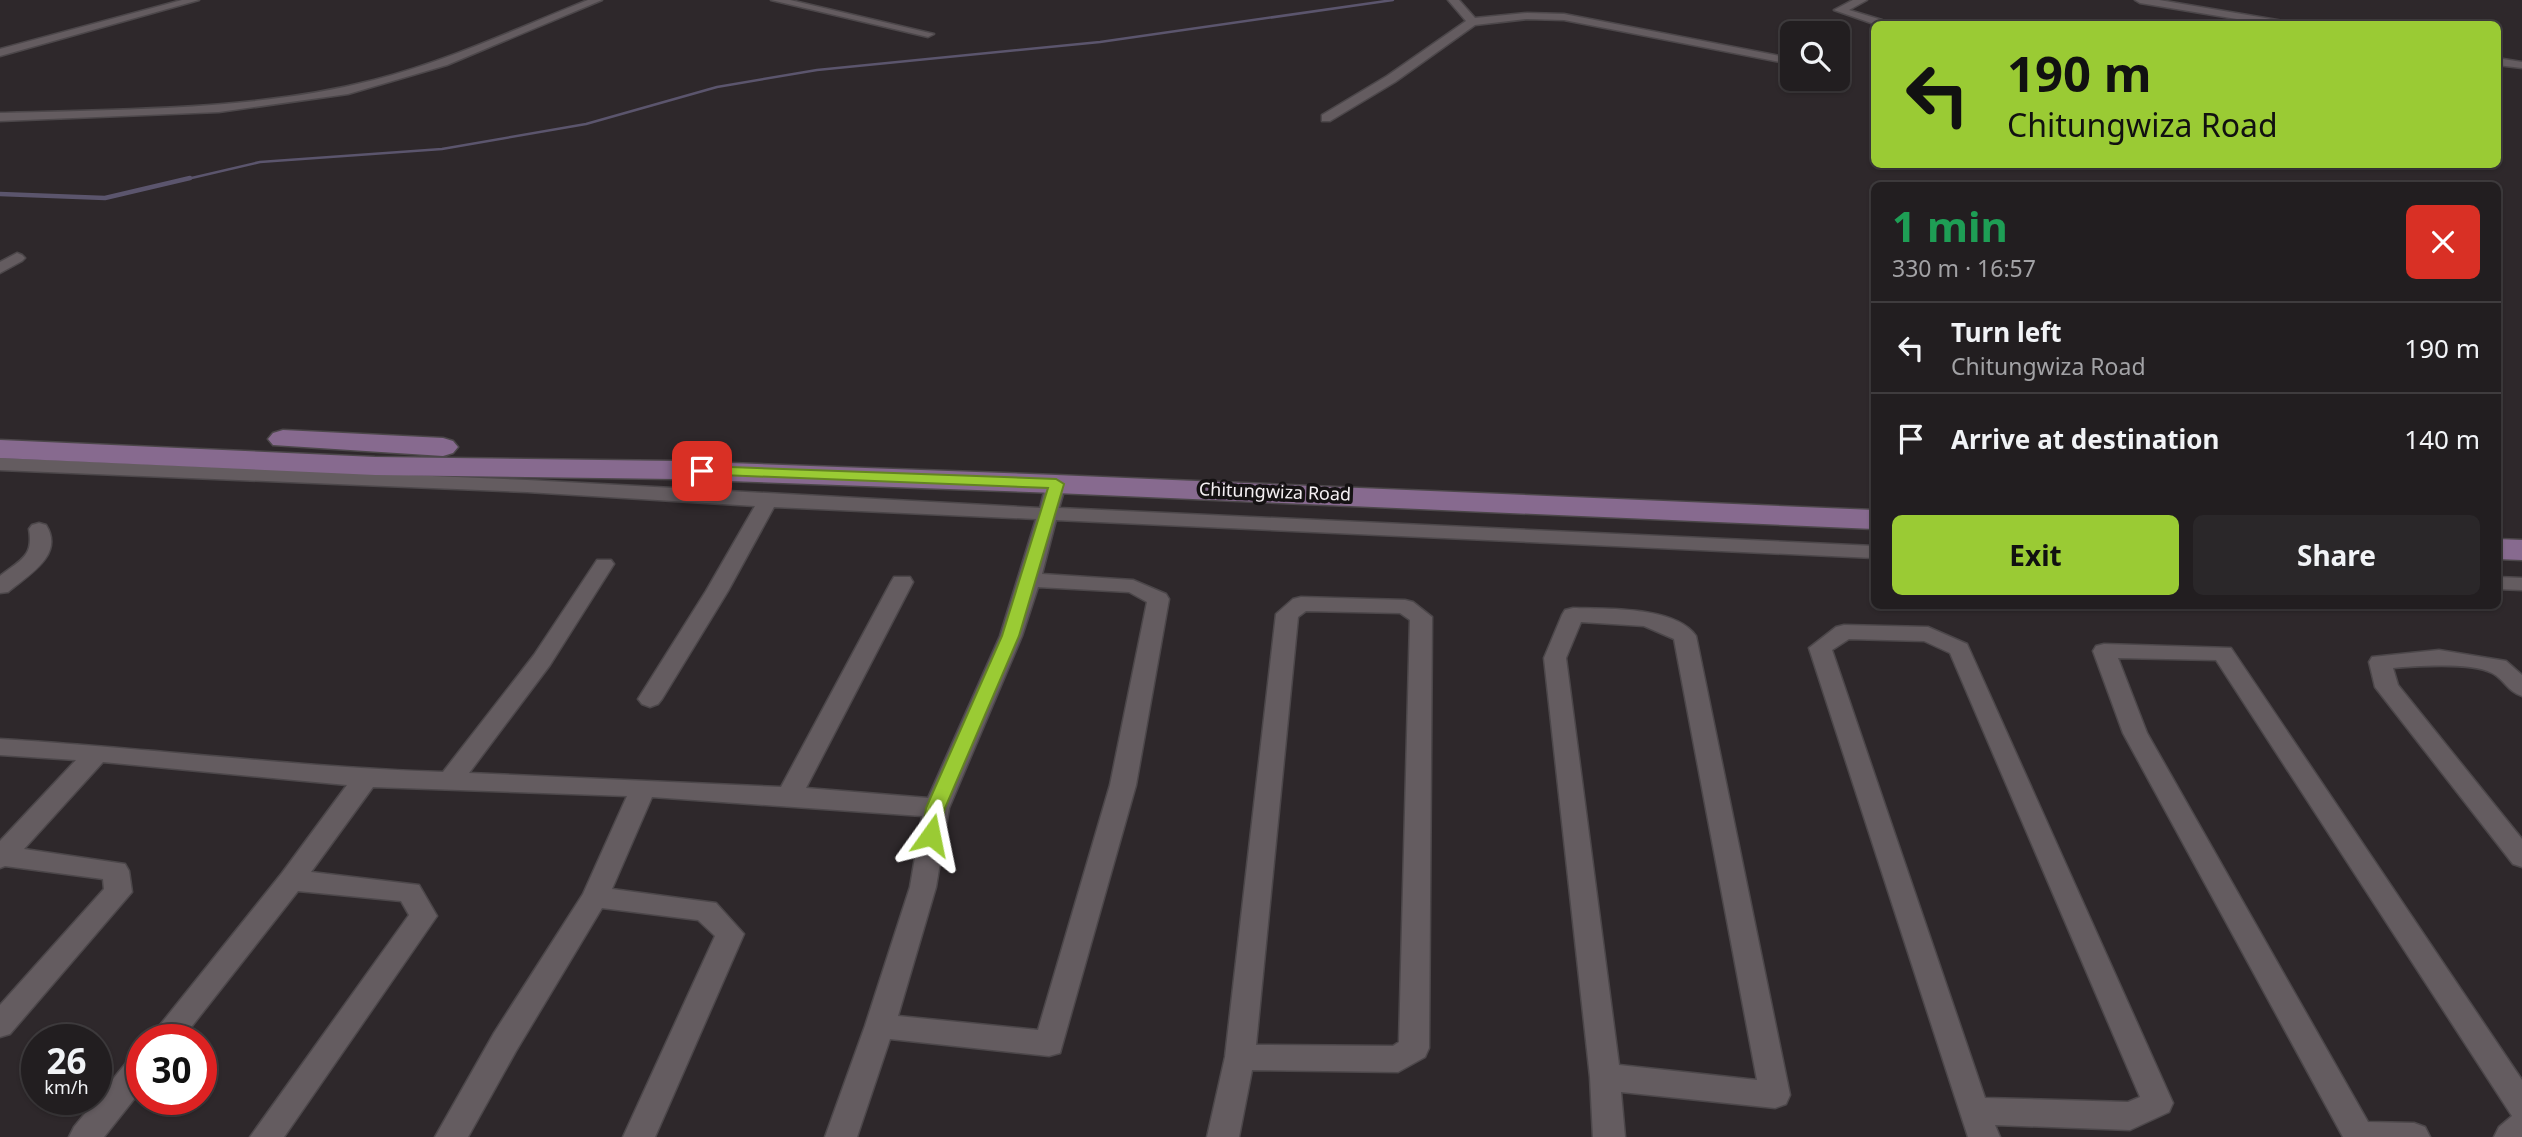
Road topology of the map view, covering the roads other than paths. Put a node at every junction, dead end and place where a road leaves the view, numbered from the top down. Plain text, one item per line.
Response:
1 (194, 0) edge
2 (597, 0) edge
3 (776, 0) edge
4 (1453, 0) edge
5 (1862, 0) edge
6 (2140, 0) edge
7 (2239, 17) edge
8 (1875, 21) edge
9 (2264, 21) edge
10 (1472, 22) junction
11 (928, 34) dead end
12 (0, 53) edge
13 (1780, 59) edge
14 (2501, 62) edge
15 (2522, 65) edge
16 (0, 117) edge
17 (1326, 118) dead end
18 (17, 258) dead end
19 (0, 268) edge
20 (0, 430) edge
21 (4, 463) edge
22 (675, 470) junction
23 (1056, 484) junction
24 (768, 502) junction
25 (1046, 514) junction
26 (1871, 520) edge
27 (39, 529) dead end
28 (2501, 550) edge
29 (2522, 550) edge
30 (1871, 552) edge
31 (604, 564) dead end
32 (1030, 580) junction
33 (902, 582) dead end
34 (2501, 583) edge
35 (2522, 584) edge
36 (0, 587) edge
37 (2522, 688) edge
38 (650, 699) dead end
39 (0, 747) edge
40 (97, 753) junction
41 (366, 778) junction
42 (450, 780) junction
43 (643, 788) junction
44 (789, 796) junction
45 (936, 808) junction
46 (1, 857) edge
47 (2522, 857) edge
48 (291, 880) junction
49 (595, 897) junction
50 (176, 1024) edge
51 (0, 1025) edge
52 (880, 1026) junction
53 (1240, 1057) junction
54 (1605, 1077) junction
55 (126, 1086) edge
56 (2522, 1106) edge
57 (1979, 1124) edge
58 (2522, 1126) edge
59 (2360, 1136) edge
60 (85, 1137) edge
61 (266, 1137) edge
62 (451, 1137) edge
63 (639, 1137) edge
64 (841, 1137) edge
65 (1223, 1137) edge
66 (1609, 1137) edge
67 (2414, 1137) edge
68 (2510, 1137) edge

1 - 12 street
2 - 16 street
3 - 11 street
4 - 10 street
5 - 8 street
6 - 7 street
7 - 9 street
10 - 13 street
10 - 17 street
14 - 15 street
18 - 19 street
20 - 22 main road
21 - 22 main road
21 - 24 street
22 - 23 main road, Chitungwiza Road
23 - 25 street
23 - 26 main road, Chitungwiza Road
24 - 25 street
24 - 38 street
25 - 30 street
25 - 32 street
27 - 36 street
28 - 29 main road
31 - 42 street
32 - 45 street
32 - 52 street
33 - 44 street
34 - 35 street
37 - 47 street
39 - 40 street
40 - 41 street
40 - 46 street
41 - 42 street
41 - 48 street
42 - 43 street
43 - 44 street
43 - 49 street
44 - 45 street
45 - 52 street
46 - 51 street
48 - 50 street
48 - 61 street
49 - 62 street
49 - 63 street
52 - 64 street
53 - 53 street
53 - 65 street
54 - 54 street
54 - 66 street
55 - 60 street
56 - 59 street
57 - 57 street
58 - 68 street
59 - 67 street

